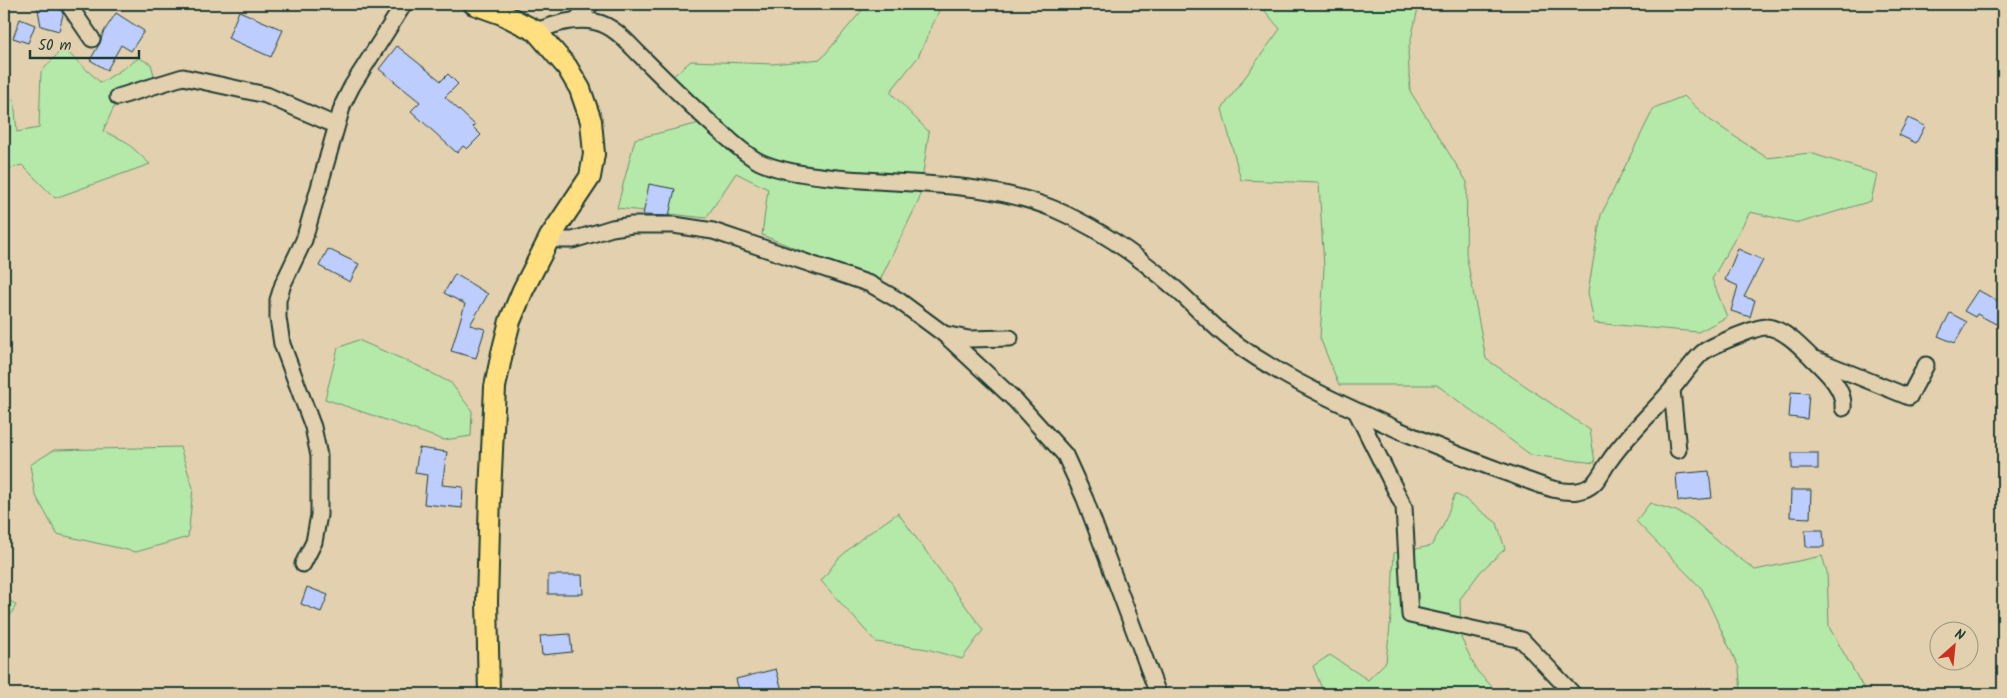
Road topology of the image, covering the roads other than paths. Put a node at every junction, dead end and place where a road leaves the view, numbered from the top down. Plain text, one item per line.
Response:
1 (68, 4) edge
2 (404, 4) edge
3 (474, 4) edge
4 (591, 4) edge
5 (576, 20) junction
6 (536, 31) junction
7 (92, 39) dead end
8 (118, 97) dead end
9 (336, 125) junction
10 (550, 237) junction
11 (944, 334) junction
12 (1010, 338) dead end
13 (1812, 358) junction
14 (1926, 365) dead end
15 (1672, 390) junction
16 (1843, 408) dead end
17 (1356, 411) junction
18 (1678, 450) dead end
19 (303, 564) dead end
20 (489, 694) edge
21 (1158, 694) edge
22 (1573, 694) edge

1 - 7 street
2 - 9 street
3 - 6 main road
4 - 5 street
5 - 6 street
5 - 17 street
6 - 10 main road
8 - 9 street
9 - 19 street
10 - 11 street
10 - 20 main road
11 - 12 street
11 - 21 street
13 - 14 street
13 - 15 street
13 - 16 street
15 - 17 street
15 - 18 street
17 - 22 street

